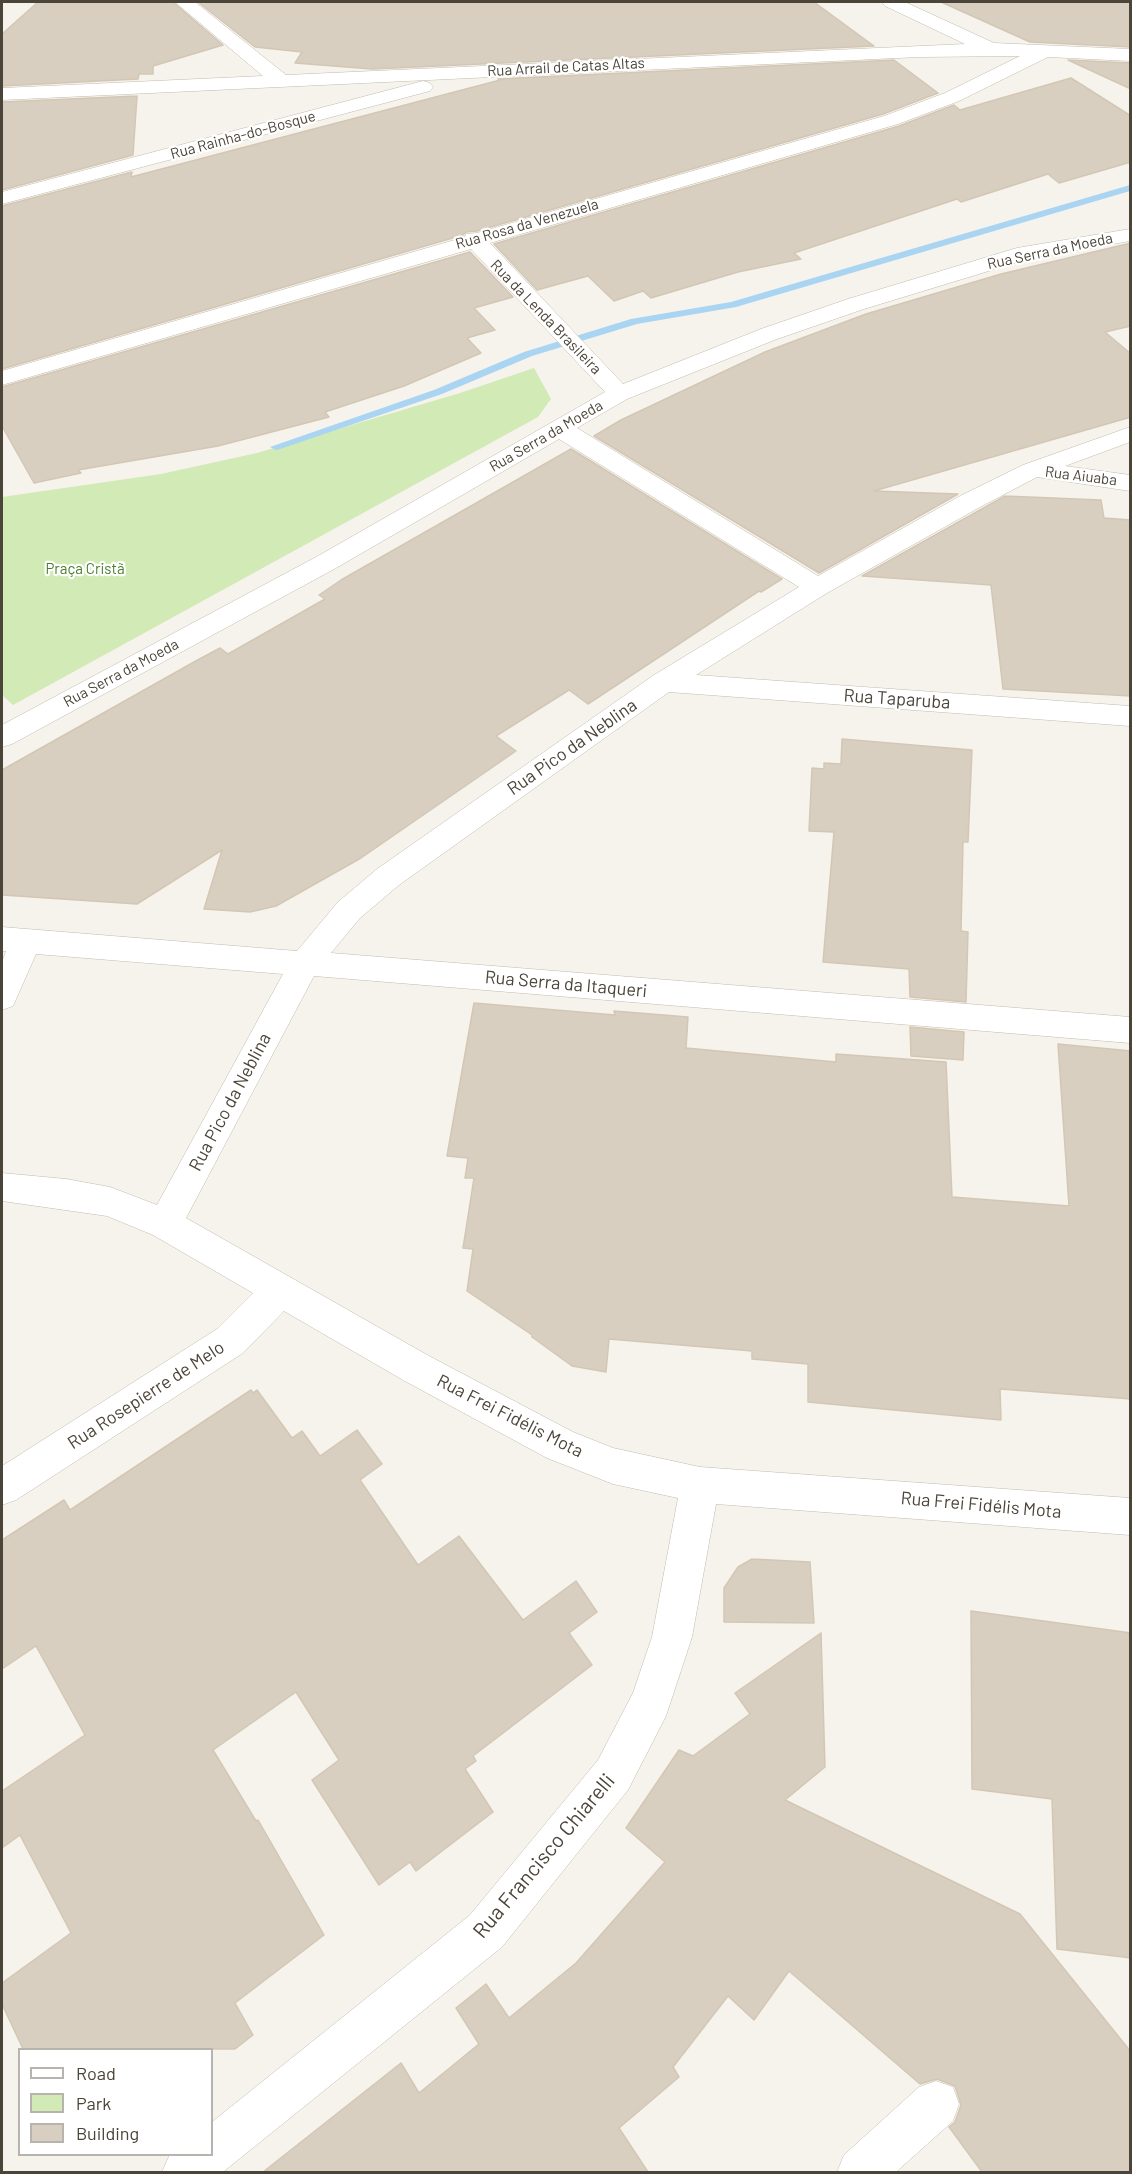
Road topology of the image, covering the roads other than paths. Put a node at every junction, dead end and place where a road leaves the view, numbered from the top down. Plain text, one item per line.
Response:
1 (184, 2) edge
2 (891, 2) edge
3 (992, 49) junction
4 (1045, 51) junction
5 (1131, 55) edge
6 (484, 70) junction
7 (280, 80) junction
8 (2, 94) edge
9 (2, 198) edge
10 (1131, 235) edge
11 (480, 246) junction
12 (2, 378) edge
13 (612, 386) junction
14 (559, 428) junction
15 (1131, 434) edge
16 (1032, 470) junction
17 (1131, 483) edge
18 (818, 587) junction
19 (664, 682) junction
20 (1131, 716) edge
21 (2, 737) edge
22 (14, 940) edge
23 (305, 963) junction
24 (2, 997) edge
25 (1131, 1030) edge
26 (2, 1187) edge
27 (165, 1224) junction
28 (280, 1290) junction
29 (700, 1485) junction
30 (2, 1487) edge
31 (1131, 1517) edge
32 (936, 2104) dead end
33 (213, 2151) edge
34 (206, 2156) edge
35 (186, 2172) edge
36 (861, 2172) edge

1 - 7 street
2 - 3 street
3 - 4 street, Rua Arrail de Catas Altas
3 - 6 street, Rua Arrail de Catas Altas
4 - 5 street, Rua Arrail de Catas Altas
4 - 11 street, Rua Rosa da Venezuela
6 - 7 street, Rua Arrail de Catas Altas
6 - 9 street, Rua Rainha-do-Bosque
7 - 8 street, Rua Arrail de Catas Altas
10 - 13 street, Rua Serra da Moeda
11 - 12 street, Rua Rosa da Venezuela
11 - 13 street, Rua da Lenda Brasileira
13 - 14 street, Rua Serra da Moeda
14 - 18 street
14 - 21 street, Rua Serra da Moeda
15 - 16 street, Rua Pico da Neblina
16 - 17 street, Rua Aiuaba
16 - 18 street, Rua Pico da Neblina
18 - 19 street, Rua Pico da Neblina
19 - 20 street, Rua Taparuba
19 - 23 street, Rua Pico da Neblina
22 - 23 street, Rua Serra da Itaqueri
22 - 24 street
23 - 25 street, Rua Serra da Itaqueri
23 - 27 street, Rua Pico da Neblina
26 - 27 street, Rua Frei Fidélis Mota
27 - 28 street, Rua Frei Fidélis Mota
28 - 29 street, Rua Frei Fidélis Mota
28 - 30 street, Rua Rosepierre de Melo
29 - 31 street, Rua Frei Fidélis Mota
29 - 33 street, Rua Francisco Chiarelli
32 - 36 street
34 - 35 street, Rua Francisco Chiarelli

